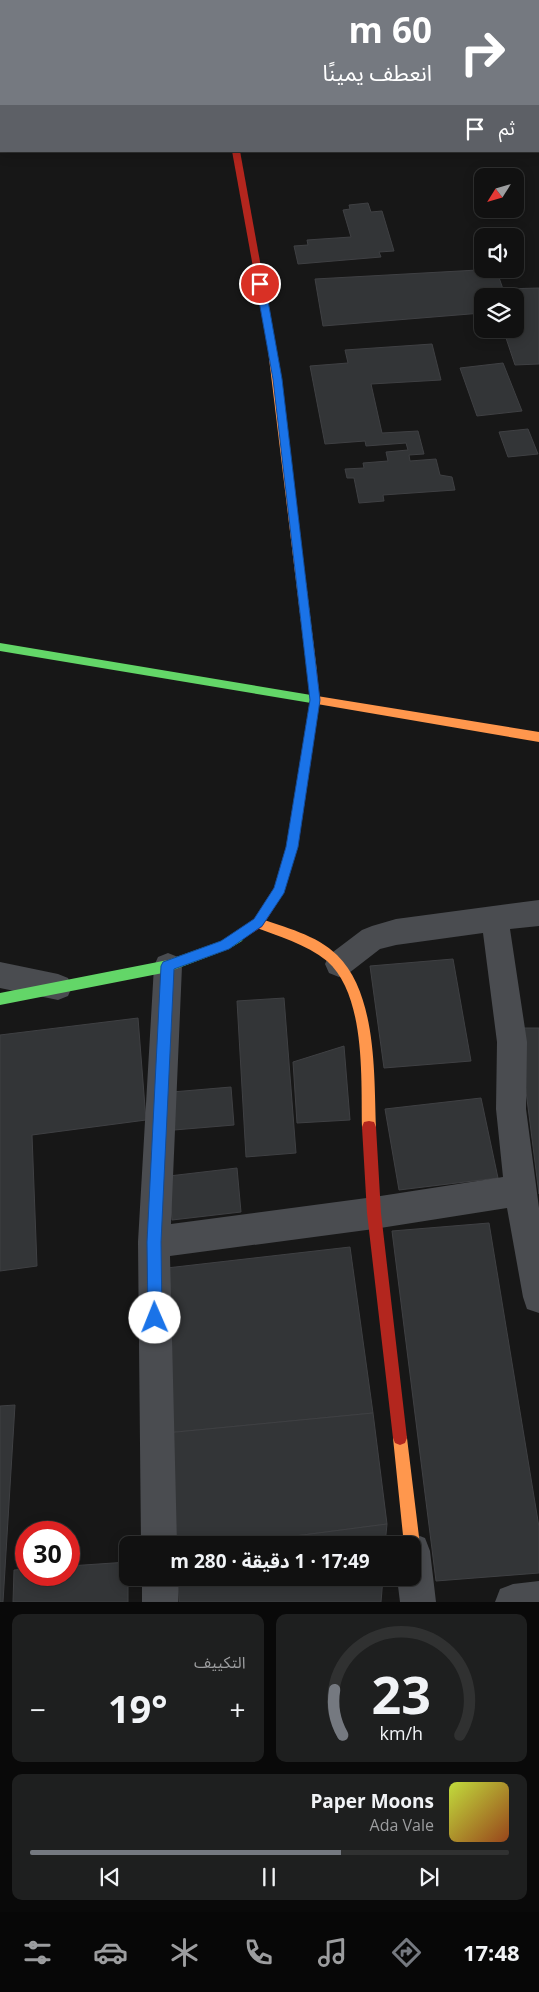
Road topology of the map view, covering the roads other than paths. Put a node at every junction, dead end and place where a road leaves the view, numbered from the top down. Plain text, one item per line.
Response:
1 (236, 152) edge
2 (0, 647) edge
3 (315, 700) junction
4 (539, 737) edge
5 (539, 913) edge
6 (495, 919) junction
7 (258, 923) junction
8 (338, 964) junction
9 (168, 966) junction
10 (0, 975) edge
11 (60, 988) junction
12 (0, 1000) edge
13 (520, 1190) junction
14 (374, 1213) junction
15 (154, 1242) junction
16 (539, 1296) edge
17 (159, 1536) edge
18 (411, 1536) edge
19 (160, 1586) edge
20 (416, 1586) edge
21 (539, 1599) edge
22 (160, 1602) edge
23 (418, 1602) edge
24 (513, 1602) edge

1 - 3 street
2 - 3 street
3 - 4 street
3 - 7 street
5 - 6 street
6 - 8 street
6 - 13 street
7 - 8 street
7 - 9 street
8 - 14 street
9 - 11 street
9 - 15 street
10 - 11 street
11 - 12 street
13 - 14 street
13 - 16 street
14 - 15 street
14 - 18 street
15 - 17 street
19 - 22 street
20 - 23 street
21 - 24 street

